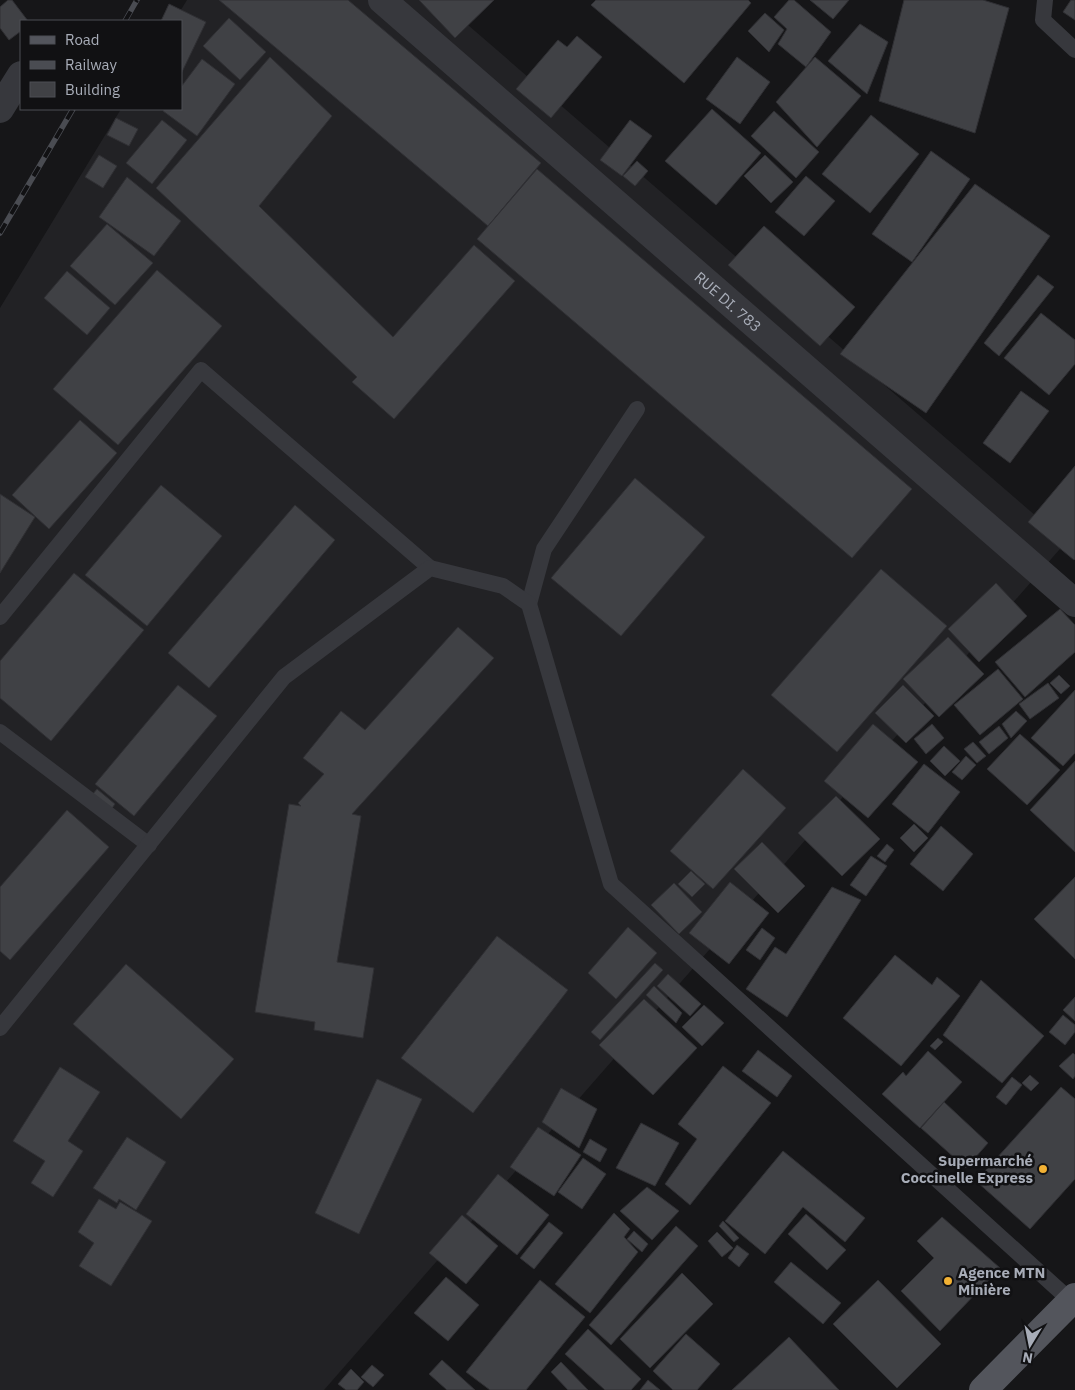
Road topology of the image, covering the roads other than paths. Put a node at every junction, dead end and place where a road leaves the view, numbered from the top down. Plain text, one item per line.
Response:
1 (382, 0) edge
2 (1045, 0) edge
3 (1075, 50) edge
4 (20, 70) edge
5 (0, 73) edge
6 (20, 77) edge
7 (0, 109) edge
8 (637, 409) dead end
9 (430, 568) junction
10 (1075, 603) edge
11 (529, 604) junction
12 (0, 617) edge
13 (0, 732) edge
14 (148, 845) junction
15 (0, 1028) edge
16 (1073, 1299) edge
17 (983, 1390) edge

1 - 10 street, RUE DI. 783
2 - 3 lane
4 - 5 street
6 - 7 street
8 - 11 lane
9 - 11 lane
9 - 12 lane
9 - 14 lane
11 - 16 lane
13 - 14 lane
14 - 15 lane
16 - 17 main road

